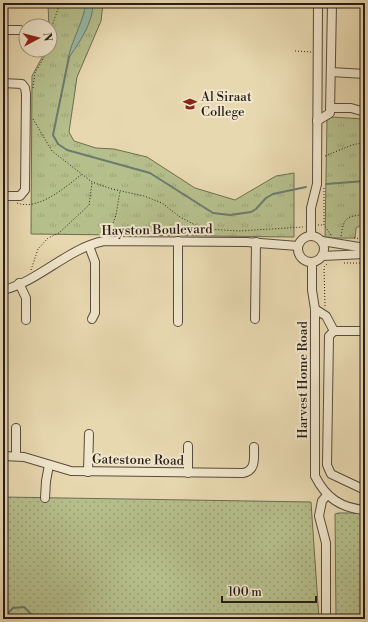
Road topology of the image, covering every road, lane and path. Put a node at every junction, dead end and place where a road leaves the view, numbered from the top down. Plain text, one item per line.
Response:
1 (60, 3) edge
2 (318, 3) edge
3 (332, 3) edge
4 (55, 18) edge
5 (3, 30) edge
6 (18, 30) edge
7 (43, 58) edge
8 (331, 72) junction
9 (365, 74) edge
10 (3, 82) edge
11 (32, 94) dead end
12 (331, 108) junction
13 (365, 112) edge
14 (33, 113) dead end
15 (317, 121) junction
16 (365, 142) edge
17 (324, 156) dead end
18 (82, 173) junction
19 (92, 182) junction
20 (324, 185) dead end
21 (120, 191) junction
22 (3, 196) edge
23 (17, 196) junction
24 (365, 214) edge
25 (324, 225) junction
26 (311, 226) junction
27 (311, 235) junction
28 (341, 237) dead end
29 (108, 241) junction
30 (178, 241) junction
31 (322, 241) junction
32 (256, 242) junction
33 (331, 243) junction
34 (89, 246) junction
35 (298, 246) junction
36 (365, 248) edge
37 (331, 254) junction
38 (365, 254) edge
39 (322, 256) junction
40 (312, 262) junction
41 (339, 263) dead end
42 (365, 263) edge
43 (34, 276) junction
44 (19, 283) junction
45 (3, 290) edge
46 (325, 308) dead end
47 (315, 309) junction
48 (92, 319) dead end
49 (255, 319) dead end
50 (26, 320) dead end
51 (178, 322) dead end
52 (334, 331) junction
53 (365, 331) edge
54 (16, 428) dead end
55 (89, 434) dead end
56 (188, 446) dead end
57 (254, 447) dead end
58 (3, 456) edge
59 (16, 456) junction
60 (49, 465) junction
61 (88, 472) junction
62 (188, 473) junction
63 (365, 490) edge
64 (327, 495) junction
65 (45, 498) dead end
66 (365, 510) edge
67 (326, 619) edge

1 - 4 path
2 - 15 street
3 - 8 street
5 - 6 street
7 - 11 path
8 - 9 street
8 - 12 street
10 - 23 street
12 - 13 street
12 - 15 street
14 - 18 path
15 - 26 street
16 - 17 path
18 - 19 path
18 - 23 path
19 - 21 path
19 - 43 path
20 - 25 path
21 - 26 path
21 - 29 path
22 - 23 street
24 - 28 path
25 - 26 path
25 - 33 path
26 - 27 street
27 - 31 street
27 - 35 street
29 - 30 street, Hayston Boulevard
29 - 34 street, Hayston Boulevard
30 - 32 street, Hayston Boulevard
30 - 51 street
31 - 33 street
31 - 39 street
32 - 35 street, Hayston Boulevard
32 - 49 street
33 - 36 street
34 - 43 street, Hayston Boulevard
34 - 48 street
35 - 40 street
37 - 38 street
37 - 39 street
37 - 46 path
39 - 40 street
40 - 47 street, Harvest Home Road
41 - 42 path
43 - 44 street, Hayston Boulevard
44 - 45 street, Hayston Boulevard
44 - 50 street
47 - 52 street
47 - 64 street, Harvest Home Road
52 - 53 street
52 - 63 street
54 - 59 street
55 - 61 street
56 - 62 street
57 - 62 street, Gatestone Road
58 - 59 street, Gatestone Road
59 - 60 street, Gatestone Road
60 - 61 street, Gatestone Road
60 - 65 street
61 - 62 street, Gatestone Road
64 - 66 street
64 - 67 street

